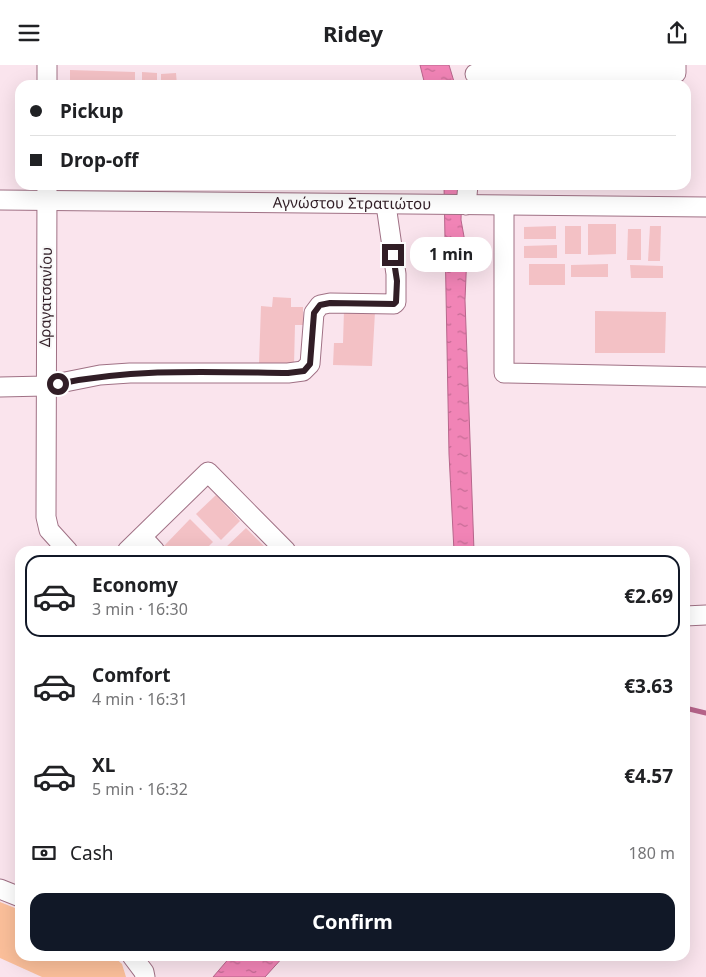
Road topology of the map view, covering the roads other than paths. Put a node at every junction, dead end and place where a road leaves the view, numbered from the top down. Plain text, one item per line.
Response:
1 (46, 65) edge
2 (676, 69) edge
3 (475, 75) edge
4 (47, 80) edge
5 (468, 190) edge
6 (47, 193) edge
7 (0, 200) edge
8 (386, 205) junction
9 (466, 205) junction
10 (504, 206) junction
11 (706, 207) edge
12 (706, 377) edge
13 (45, 386) junction
14 (0, 387) edge
15 (142, 537) junction
16 (63, 546) edge
17 (132, 546) edge
18 (151, 546) edge
19 (281, 546) edge
20 (706, 615) edge
21 (690, 616) edge
22 (0, 889) edge
23 (15, 895) edge
24 (136, 961) edge
25 (144, 977) edge

1 - 4 street
2 - 3 street
5 - 9 street
6 - 7 street, Αγνώστου Στρατιώτου
6 - 8 street, Αγνώστου Στρατιώτου
6 - 13 street, Δραγατσανίου
8 - 9 street, Αγνώστου Στρατιώτου
8 - 13 street
9 - 10 street, Αγνώστου Στρατιώτου
10 - 11 street, Αγνώστου Στρατιώτου
10 - 12 street
13 - 14 street
13 - 16 street, Δραγατσανίου
15 - 17 street
15 - 18 street
15 - 19 street
20 - 21 street
22 - 23 street
24 - 25 street

